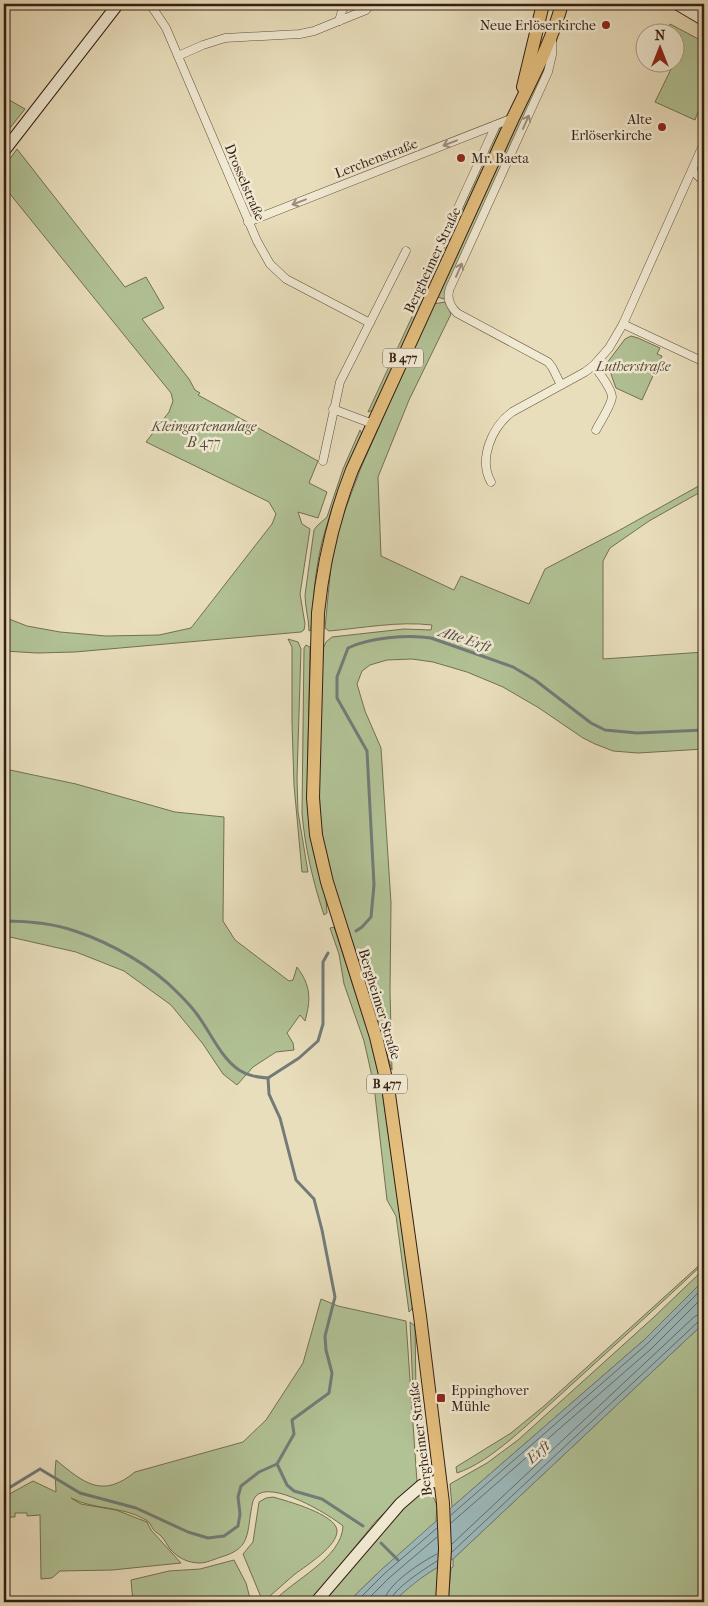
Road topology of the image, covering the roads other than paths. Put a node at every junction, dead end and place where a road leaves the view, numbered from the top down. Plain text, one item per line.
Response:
1 (118, 4) edge
2 (150, 4) edge
3 (344, 4) edge
4 (370, 4) edge
5 (543, 4) edge
6 (562, 4) edge
7 (677, 4) edge
8 (704, 20) edge
9 (339, 21) junction
10 (552, 36) junction
11 (178, 56) junction
12 (515, 113) junction
13 (496, 125) junction
14 (704, 143) edge
15 (4, 151) edge
16 (693, 170) junction
17 (704, 182) edge
18 (248, 222) junction
19 (441, 245) dead end
20 (406, 251) dead end
21 (370, 323) junction
22 (623, 324) junction
23 (704, 362) edge
24 (594, 365) junction
25 (561, 385) junction
26 (334, 409) junction
27 (373, 424) junction
28 (596, 430) dead end
29 (323, 460) dead end
30 (491, 482) dead end
31 (440, 1480) junction
32 (316, 1602) edge
33 (442, 1602) edge

1 - 15 main road
2 - 11 street, Drosselstraße
3 - 9 street
4 - 9 street
5 - 12 main road, Bergheimer Straße / B 477
6 - 10 main road, Bergheimer Straße / B 477
7 - 8 main road
9 - 11 street
10 - 12 main road, Bergheimer Straße / B 477
25 -> 10 street, Bergheimer Straße
11 - 18 street, Drosselstraße
12 - 13 street, Lerchenstraße
12 - 27 main road, Bergheimer Straße / B 477
13 -> 18 street, Lerchenstraße
13 - 19 street, Bergheimer Straße
14 - 16 street
16 - 17 street
16 - 22 street
18 - 21 street, Drosselstraße
20 - 21 street, Bergheimer Straße
21 - 26 street, Bergheimer Straße
22 - 23 street
22 - 24 street
24 - 25 street
24 - 28 street
25 - 30 street
26 - 27 street
26 - 29 street, Bergheimer Straße
27 - 31 main road, Bergheimer Straße / B 477
31 - 32 main road
31 - 33 main road, Bergheimer Straße / B 477

